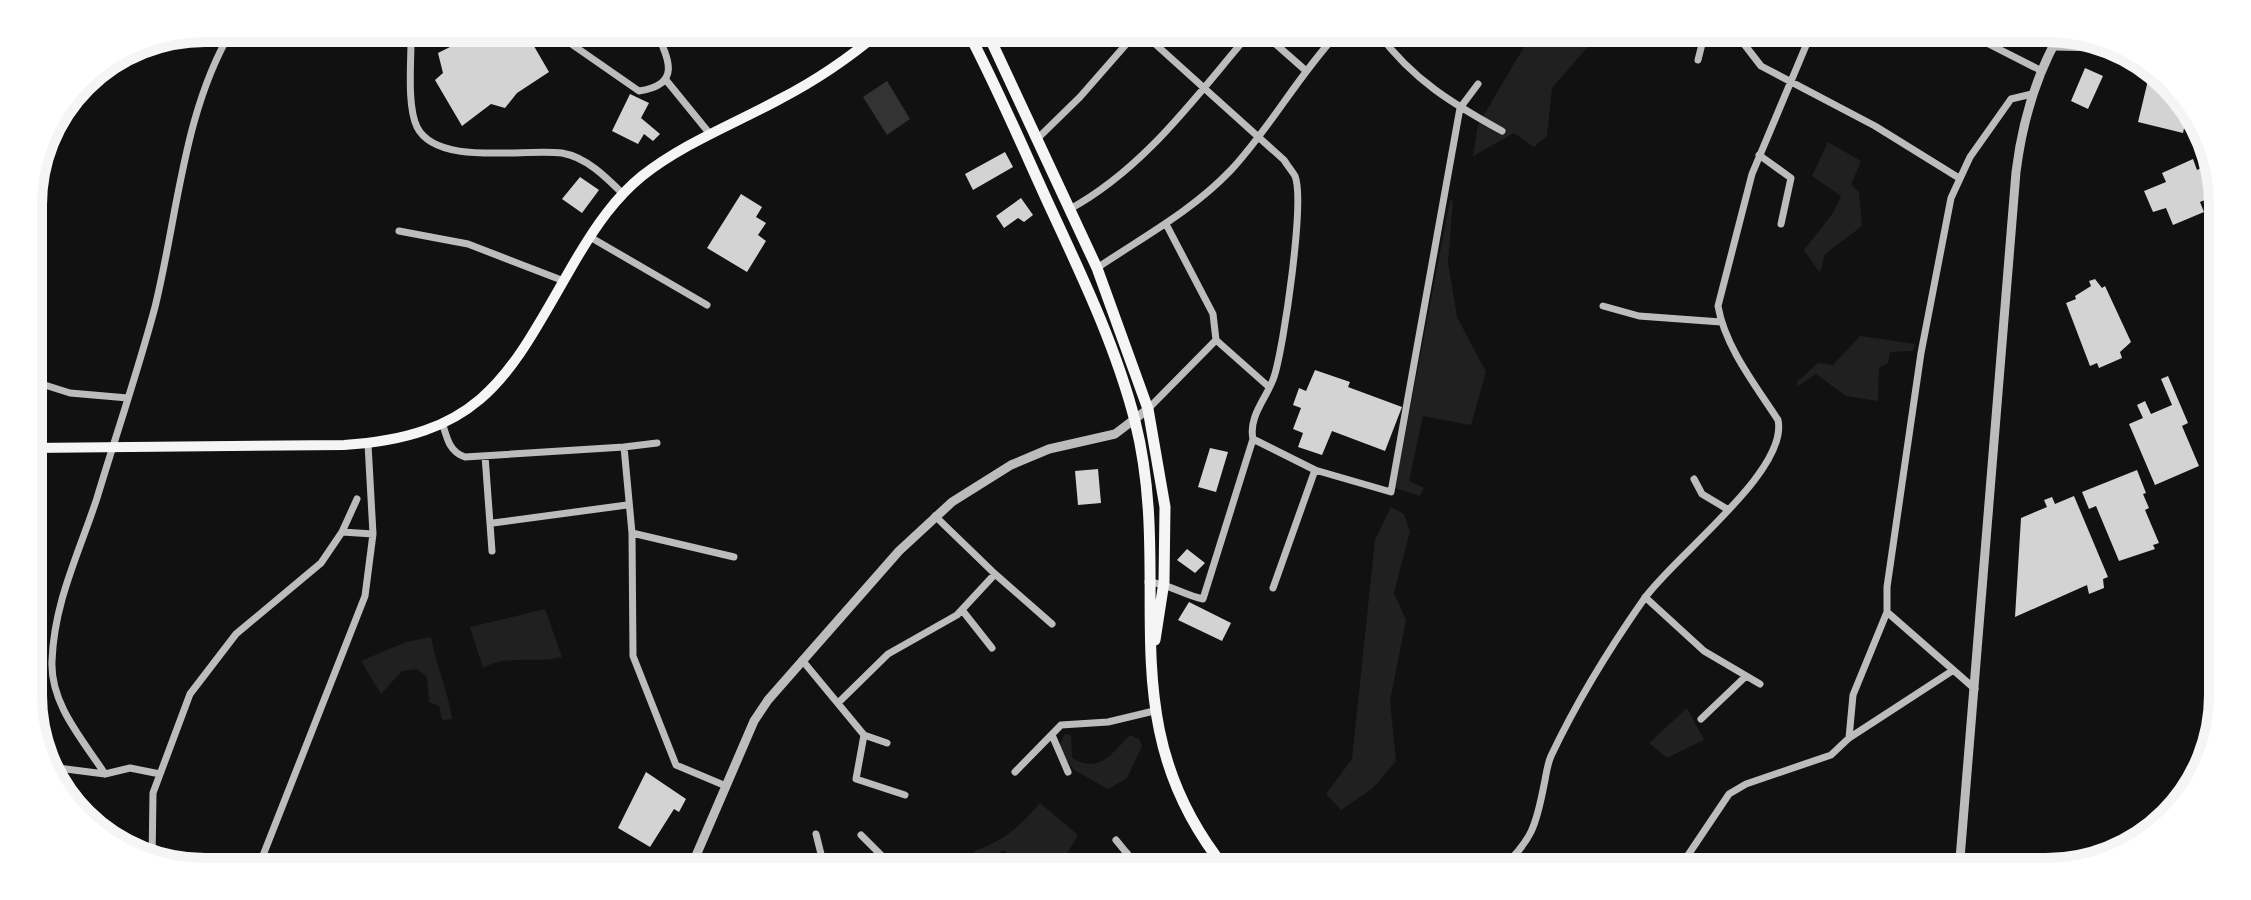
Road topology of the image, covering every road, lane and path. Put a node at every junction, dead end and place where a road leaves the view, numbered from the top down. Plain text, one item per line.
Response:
1 (224, 42) edge
2 (411, 42) edge
3 (568, 42) edge
4 (660, 42) edge
5 (866, 42) edge
6 (973, 42) edge
7 (992, 42) edge
8 (1128, 42) edge
9 (1152, 42) edge
10 (1242, 42) edge
11 (1273, 42) edge
12 (1329, 42) edge
13 (1385, 42) edge
14 (1702, 42) edge
15 (1808, 42) edge
16 (1985, 42) edge
17 (2056, 42) edge
18 (1744, 44) dead end
19 (2053, 47) junction
20 (2087, 48) edge
21 (1698, 60) dead end
22 (1304, 69) junction
23 (2040, 70) junction
24 (666, 80) junction
25 (1792, 80) junction
26 (1478, 84) dead end
27 (1202, 89) junction
28 (2032, 94) junction
29 (1460, 108) junction
30 (1502, 131) dead end
31 (710, 134) junction
32 (1256, 138) junction
33 (1037, 139) junction
34 (1759, 155) junction
35 (1959, 178) junction
36 (623, 194) junction
37 (1070, 209) junction
38 (1166, 224) junction
39 (1781, 224) dead end
40 (399, 231) dead end
41 (590, 237) junction
42 (1097, 268) junction
43 (564, 281) junction
44 (707, 305) dead end
45 (1603, 306) dead end
46 (1721, 322) junction
47 (1216, 340) junction
48 (42, 384) edge
49 (1269, 387) junction
50 (128, 398) junction
51 (1148, 409) junction
52 (1135, 421) junction
53 (443, 425) junction
54 (1253, 439) junction
55 (657, 443) dead end
56 (368, 444) junction
57 (624, 447) junction
58 (42, 448) edge
59 (111, 448) junction
60 (485, 456) junction
61 (1315, 470) junction
62 (1694, 479) dead end
63 (357, 499) dead end
64 (627, 505) junction
65 (1727, 509) junction
66 (935, 516) junction
67 (493, 523) junction
68 (342, 532) junction
69 (632, 533) junction
70 (373, 534) junction
71 (492, 551) dead end
72 (734, 557) dead end
73 (995, 574) junction
74 (1148, 582) junction
75 (1164, 582) junction
76 (1273, 588) dead end
77 (1645, 597) junction
78 (962, 610) junction
79 (1887, 612) junction
80 (1052, 624) dead end
81 (992, 648) dead end
82 (802, 660) junction
83 (1150, 671) junction
84 (1952, 671) junction
85 (1745, 677) junction
86 (1760, 684) dead end
87 (1975, 689) junction
88 (838, 703) junction
89 (1154, 711) junction
90 (1701, 719) dead end
91 (864, 735) junction
92 (1052, 735) junction
93 (1849, 738) junction
94 (887, 743) dead end
95 (60, 768) edge
96 (1015, 772) dead end
97 (1068, 772) dead end
98 (105, 774) junction
99 (160, 774) junction
100 (726, 786) junction
101 (905, 795) dead end
102 (816, 834) dead end
103 (861, 835) dead end
104 (1116, 840) dead end
105 (152, 849) edge
106 (1127, 853) junction
107 (1213, 853) junction
108 (922, 857) dead end
109 (262, 858) edge
110 (695, 858) edge
111 (822, 858) edge
112 (879, 858) edge
113 (914, 858) edge
114 (1121, 858) edge
115 (1131, 858) edge
116 (1206, 858) edge
117 (1217, 858) edge
118 (1511, 858) edge
119 (1686, 858) edge
120 (1960, 858) edge

1 - 50 street
2 - 36 street
3 - 24 street
4 - 24 street
5 - 31 main road
6 - 52 highway
7 - 33 highway
8 - 33 street
9 - 27 street
10 - 27 street
11 - 22 street
12 - 22 street
13 - 29 street
14 - 21 street
15 - 25 street
16 - 23 street
17 - 19 street
18 - 25 street
19 - 20 street
19 - 23 street
22 - 32 street
23 - 28 street
24 - 31 street
25 - 34 street
25 - 35 street
26 - 29 street
27 - 32 street
27 - 37 street
28 - 35 street
28 - 87 street
29 - 30 street
29 - 61 street
31 - 36 main road
32 - 38 street
32 - 49 street
33 - 37 highway
34 - 39 street
34 - 46 street
35 - 79 street
36 - 41 main road
37 - 42 highway
38 - 42 street
38 - 47 street
40 - 43 street
41 - 43 main road
41 - 44 street
42 - 51 highway
43 - 53 main road
45 - 46 street
46 - 65 street
47 - 49 street
47 - 51 street
48 - 50 street
49 - 54 street
50 - 59 street
51 - 52 street
51 - 75 highway
52 - 66 street
52 - 74 highway
53 - 56 main road
53 - 60 street
54 - 61 street
54 - 75 street
55 - 57 street
56 - 59 main road
56 - 70 street
57 - 60 street
57 - 64 street
58 - 59 main road
59 - 98 street
60 - 67 street
61 - 76 street
62 - 65 street
63 - 68 street
64 - 67 street
64 - 69 street
65 - 77 street
66 - 73 street
66 - 82 street
67 - 71 street
68 - 70 street
68 - 99 street
69 - 72 street
69 - 100 street
70 - 109 street
73 - 78 street
73 - 80 street
74 - 75 street
74 - 83 highway
75 - 83 highway
77 - 85 street
77 - 118 street
78 - 81 street
78 - 88 street
79 - 84 street
79 - 93 street
82 - 88 street
82 - 100 street
83 - 89 highway
84 - 87 street
84 - 93 street
85 - 86 street
85 - 90 street
87 - 120 street
88 - 91 street
89 - 92 street
89 - 107 highway
91 - 94 street
91 - 101 street
92 - 96 street
92 - 97 street
93 - 119 street
95 - 98 street
98 - 99 street
99 - 105 street
100 - 110 street
102 - 111 street
103 - 112 street
104 - 106 street
106 - 114 street
106 - 115 street
107 - 116 street
107 - 117 highway
108 - 113 street

